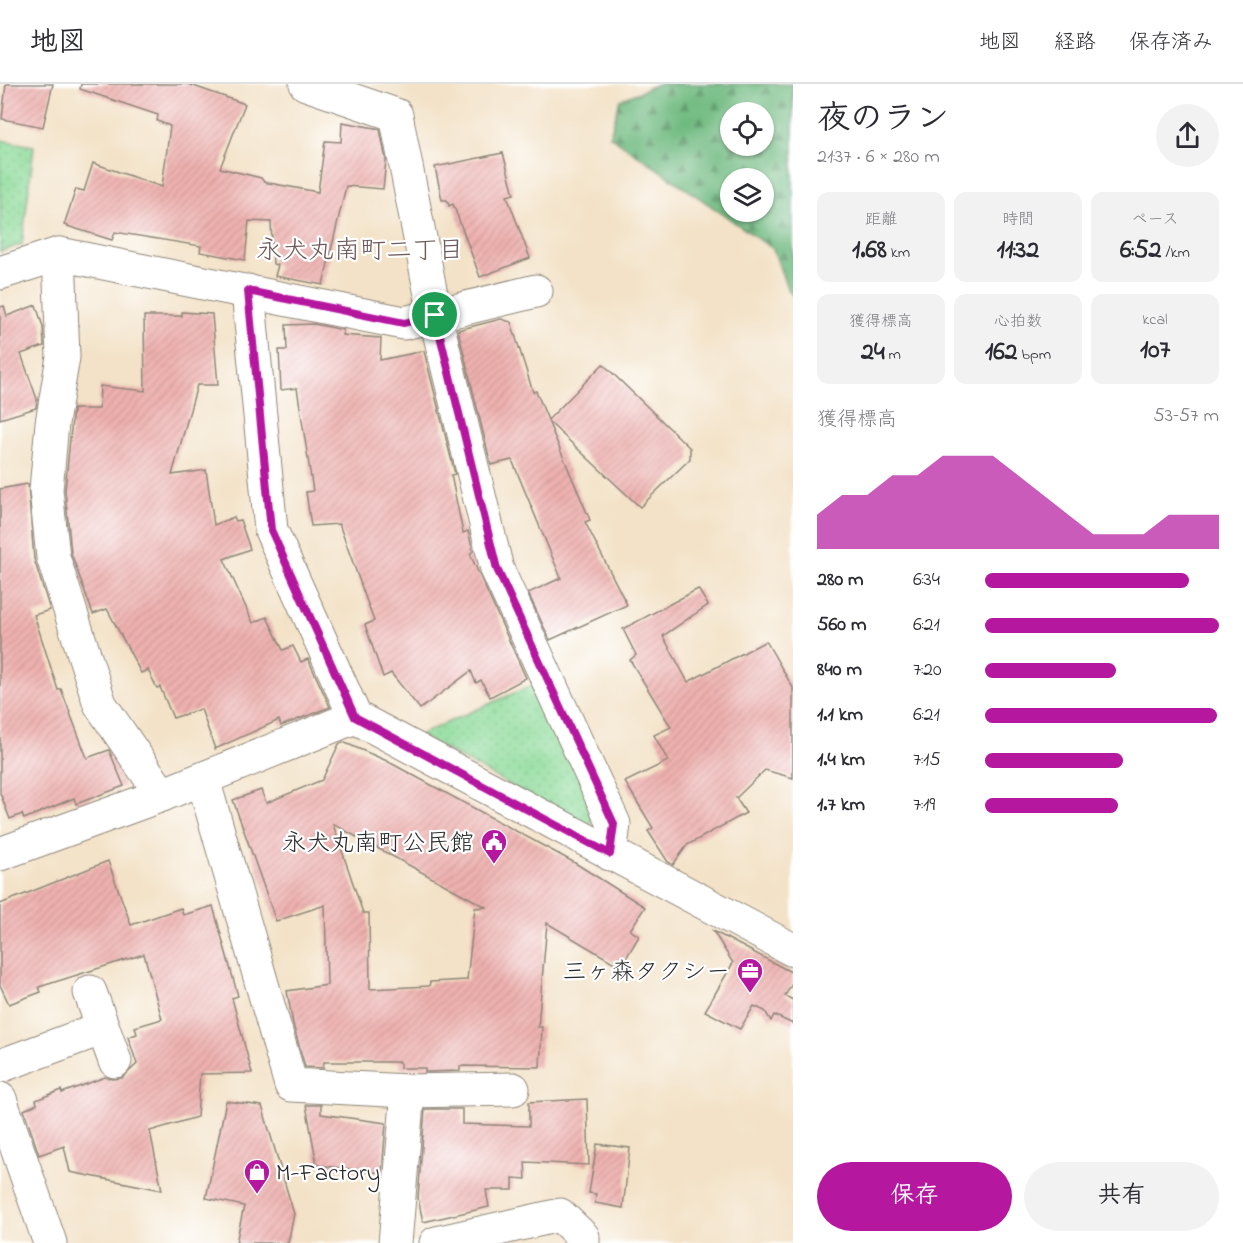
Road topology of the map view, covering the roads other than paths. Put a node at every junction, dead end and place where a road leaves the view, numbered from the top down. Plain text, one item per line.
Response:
1 (306, 84) edge
2 (59, 254) junction
3 (0, 273) edge
4 (248, 291) junction
5 (536, 291) dead end
6 (435, 315) junction
7 (355, 717) junction
8 (203, 779) junction
9 (162, 795) junction
10 (0, 854) edge
11 (610, 854) junction
12 (793, 950) edge
13 (90, 992) dead end
14 (103, 1028) junction
15 (115, 1061) dead end
16 (0, 1066) edge
17 (513, 1089) dead end
18 (408, 1091) junction
19 (0, 1099) edge
20 (50, 1243) edge
21 (395, 1243) edge
22 (436, 1243) edge
23 (583, 1243) edge

1 - 6 street
2 - 3 street
2 - 4 street
2 - 9 street
4 - 6 street
4 - 7 street
5 - 6 street
6 - 11 street
7 - 8 street
7 - 11 street
8 - 9 street
8 - 18 street
9 - 10 street
11 - 12 street
13 - 14 street
14 - 15 street
14 - 16 street
17 - 18 street
18 - 21 street
19 - 20 street
22 - 23 street

